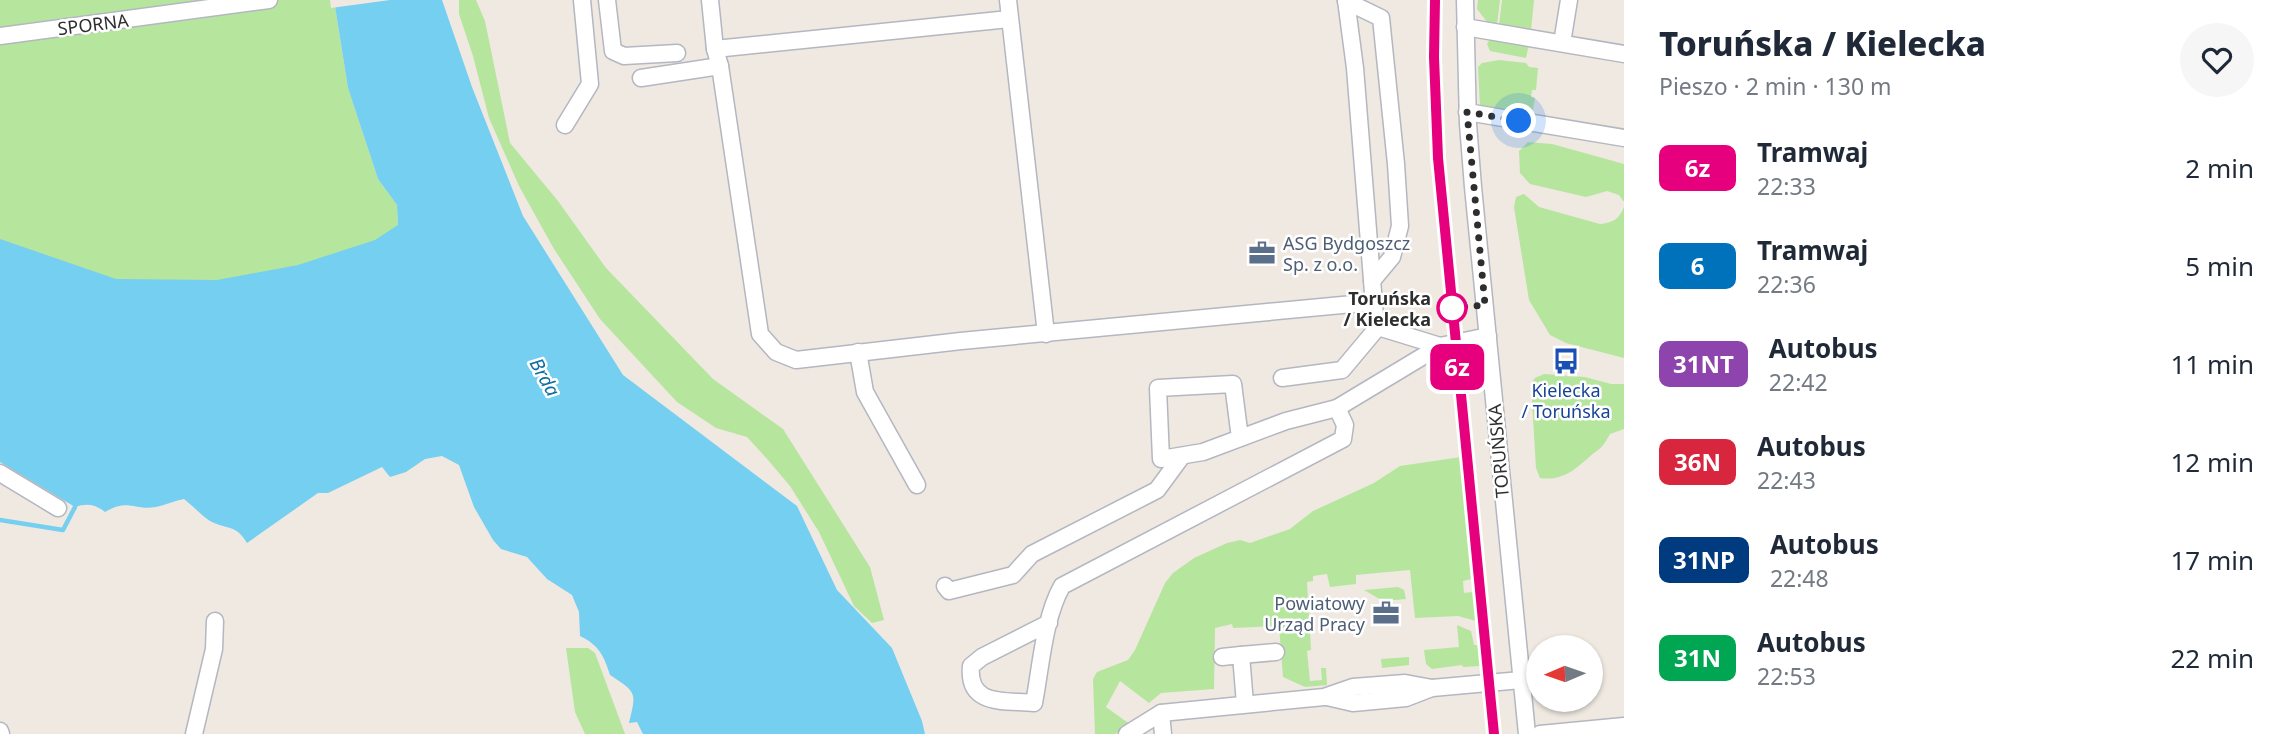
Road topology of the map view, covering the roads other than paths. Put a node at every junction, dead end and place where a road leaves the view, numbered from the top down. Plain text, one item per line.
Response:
1 (269, 0) edge
2 (582, 0) edge
3 (607, 0) edge
4 (710, 0) edge
5 (1008, 0) edge
6 (1465, 0) edge
7 (1569, 0) edge
8 (1346, 1) edge
9 (236, 3) edge
10 (1009, 19) junction
11 (1465, 27) junction
12 (0, 36) edge
13 (1562, 43) junction
14 (715, 49) junction
15 (677, 53) dead end
16 (1624, 54) edge
17 (720, 66) junction
18 (641, 78) dead end
19 (1467, 112) junction
20 (565, 125) dead end
21 (1624, 138) edge
22 (1372, 281) junction
23 (1374, 302) junction
24 (1378, 327) junction
25 (1046, 334) junction
26 (1488, 336) junction
27 (1440, 346) junction
28 (858, 352) junction
29 (1282, 378) dead end
30 (1337, 408) junction
31 (1240, 438) junction
32 (1182, 456) junction
33 (0, 472) edge
34 (916, 485) dead end
35 (58, 508) dead end
36 (945, 586) dead end
37 (215, 621) dead end
38 (1049, 623) junction
39 (1276, 652) dead end
40 (1241, 655) junction
41 (1222, 657) dead end
42 (1521, 680) junction
43 (1245, 704) junction
44 (1161, 713) junction
45 (1624, 726) edge
46 (194, 734) edge
47 (1127, 734) edge
48 (1163, 734) edge
49 (1527, 734) edge
50 (1540, 734) edge

1 - 9 street, SPORNA
2 - 20 street
3 - 15 street
4 - 14 street
5 - 10 street
6 - 11 street, TORUŃSKA
7 - 13 street
8 - 22 street
8 - 22 street
9 - 12 street, SPORNA
10 - 14 street
10 - 25 street
11 - 13 street
11 - 19 street, TORUŃSKA
13 - 16 street
14 - 17 street
17 - 18 street
17 - 28 street
19 - 21 street
19 - 26 street, TORUŃSKA
22 - 23 street
23 - 24 street
23 - 25 street
24 - 27 street
24 - 29 street
25 - 28 street
26 - 27 street
26 - 42 street, TORUŃSKA
27 - 30 street
28 - 34 street
30 - 31 street
30 - 38 street
31 - 32 street
31 - 32 street
32 - 36 street
33 - 35 street
37 - 46 street
38 - 38 street
39 - 40 street
40 - 41 street
40 - 43 street
42 - 43 street
42 - 49 street, TORUŃSKA
43 - 44 street
44 - 47 street
44 - 48 street
45 - 50 street

